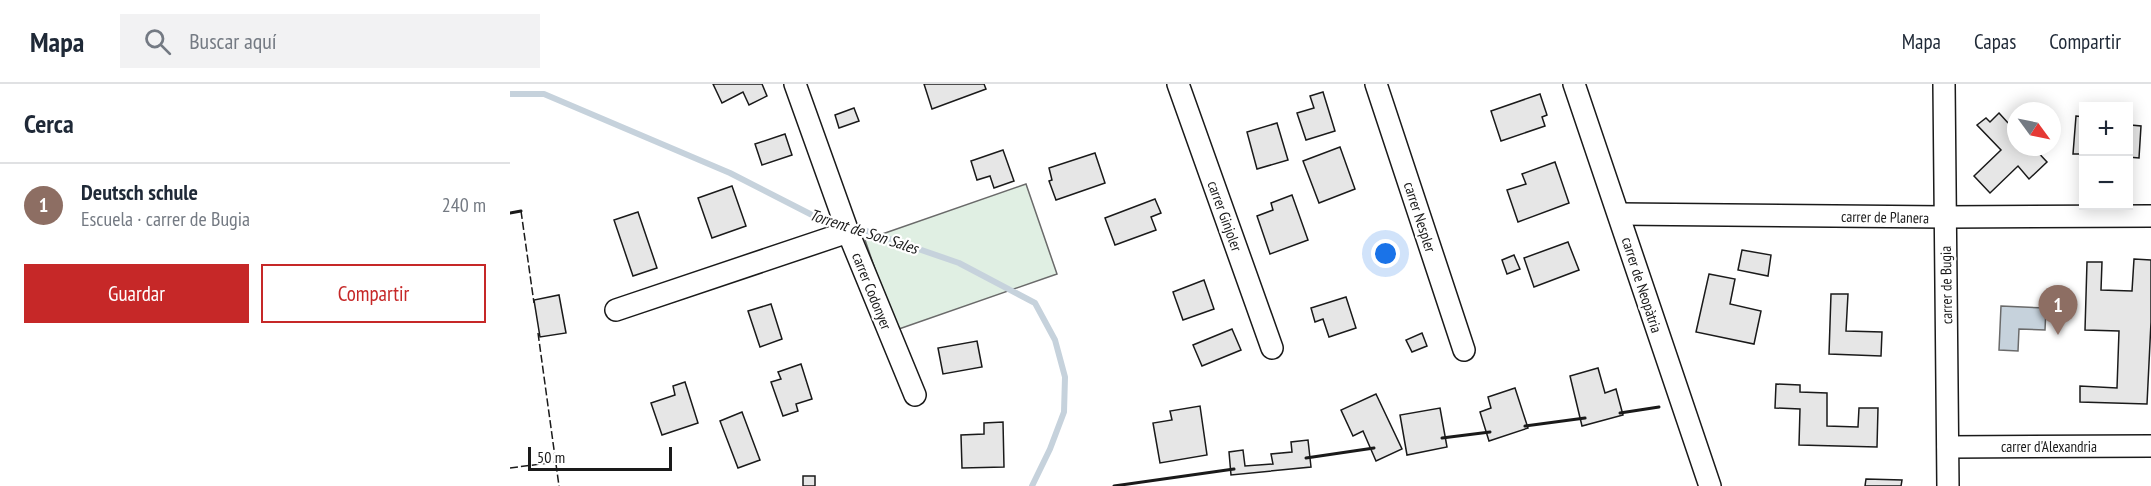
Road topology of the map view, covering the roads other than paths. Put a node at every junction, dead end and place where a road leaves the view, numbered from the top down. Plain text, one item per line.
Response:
1 (795, 84) edge
2 (1178, 84) edge
3 (1376, 84) edge
4 (1574, 84) edge
5 (1944, 84) edge
6 (1619, 214) junction
7 (2151, 216) edge
8 (1945, 218) junction
9 (848, 232) junction
10 (616, 310) dead end
11 (1272, 348) dead end
12 (1464, 350) dead end
13 (915, 395) dead end
14 (2151, 446) edge
15 (1948, 447) junction
16 (1710, 486) edge
17 (1948, 486) edge

1 - 9 street, carrer Codonyer
2 - 11 street, carrer Ginjoler
3 - 12 street, carrer Nespler
4 - 6 street, carrer de Neopàtria
5 - 8 street, carrer de Bugia
6 - 8 street, carrer de Planera
6 - 16 street, carrer de Neopàtria
7 - 8 street, carrer de Planera
8 - 15 street, carrer de Bugia
9 - 10 street
9 - 13 street, carrer Codonyer
14 - 15 street, carrer d'Alexandria
15 - 17 street, carrer de Bugia

